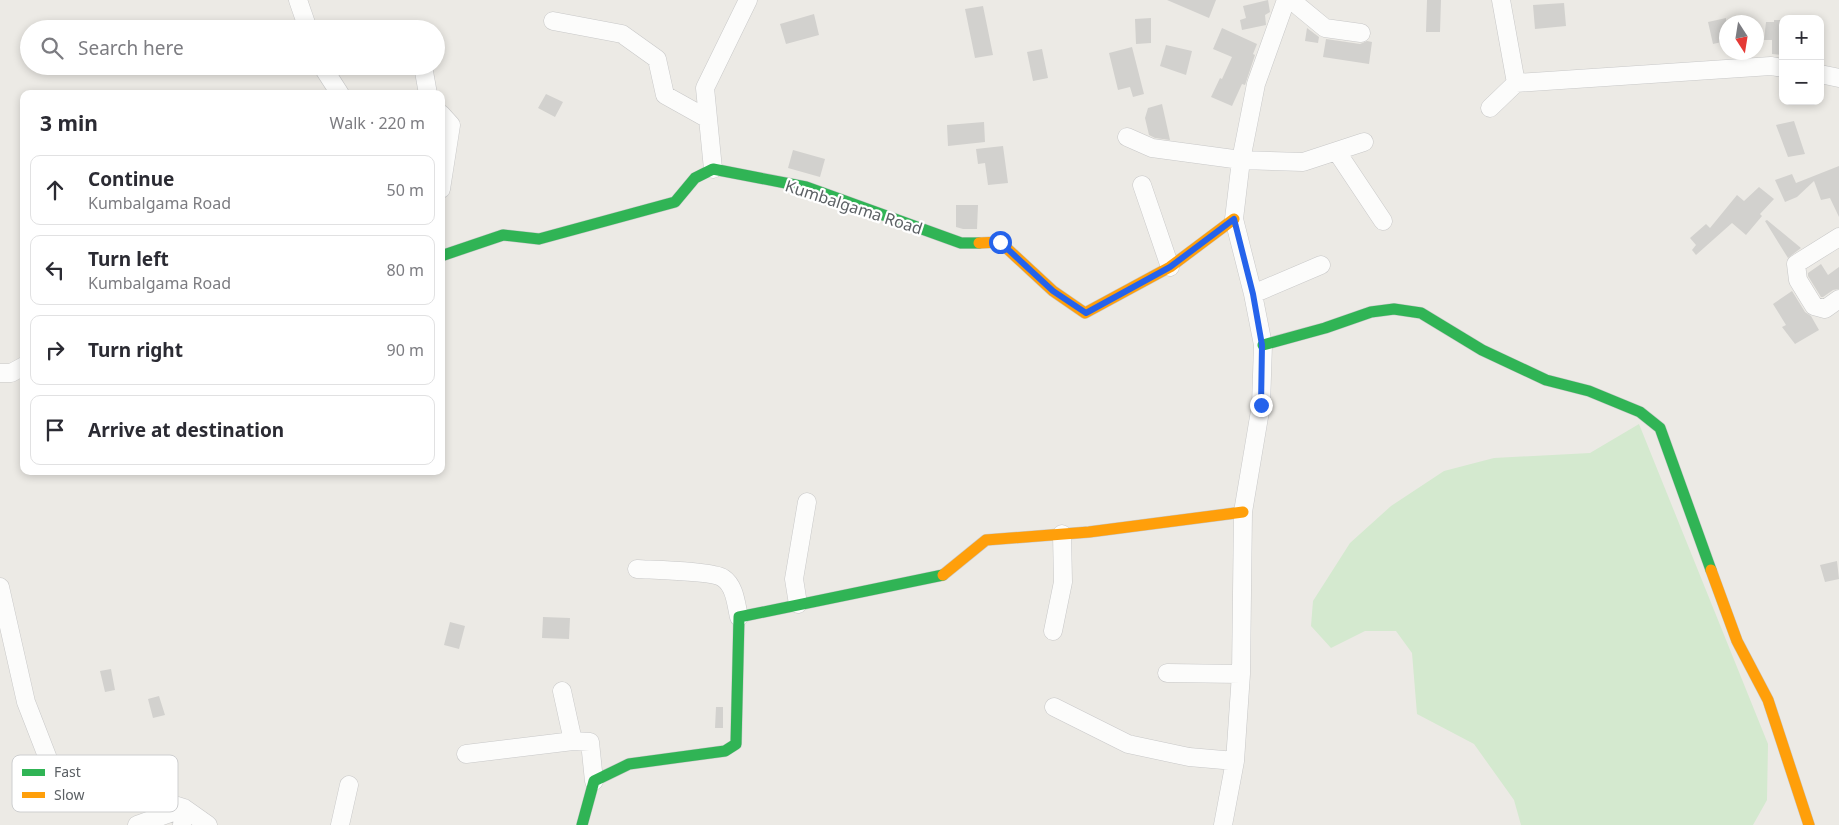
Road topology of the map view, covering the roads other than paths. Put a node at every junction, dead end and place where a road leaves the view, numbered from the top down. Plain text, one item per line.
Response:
1 (298, 0) edge
2 (748, 0) edge
3 (1286, 0) edge
4 (1291, 0) edge
5 (1501, 0) edge
6 (305, 20) edge
7 (553, 21) dead end
8 (1361, 33) dead end
9 (1779, 67) edge
10 (328, 75) edge
11 (425, 75) edge
12 (1824, 75) edge
13 (1839, 78) edge
14 (1516, 83) junction
15 (337, 90) edge
16 (427, 90) edge
17 (1490, 108) dead end
18 (445, 118) edge
19 (708, 119) junction
20 (1127, 137) dead end
21 (1364, 142) dead end
22 (1337, 152) junction
23 (1240, 160) junction
24 (445, 163) edge
25 (712, 169) junction
26 (1142, 185) dead end
27 (1234, 219) junction
28 (1383, 221) dead end
29 (1839, 237) edge
30 (445, 250) edge
31 (1321, 265) dead end
32 (1170, 267) junction
33 (1253, 294) junction
34 (1839, 299) edge
35 (1262, 345) junction
36 (20, 368) edge
37 (0, 373) edge
38 (807, 502) dead end
39 (1243, 512) junction
40 (1062, 534) junction
41 (637, 569) dead end
42 (0, 587) edge
43 (798, 604) junction
44 (739, 617) junction
45 (1054, 631) dead end
46 (1168, 673) dead end
47 (1240, 674) junction
48 (562, 691) dead end
49 (1054, 707) dead end
50 (573, 741) junction
51 (466, 754) dead end
52 (47, 755) edge
53 (1235, 761) junction
54 (594, 781) junction
55 (349, 785) dead end
56 (183, 817) edge
57 (137, 825) edge
58 (208, 825) edge
59 (340, 825) edge
60 (582, 825) edge
61 (1223, 825) edge
62 (1809, 825) edge

1 - 6 street
2 - 19 street
3 - 23 street
4 - 8 street
5 - 14 street
7 - 19 street
9 - 14 street
10 - 15 street
11 - 16 street
12 - 13 street
14 - 17 street
18 - 24 street
19 - 25 street
20 - 23 street
21 - 22 street
22 - 23 street
22 - 28 street
23 - 27 street
25 - 30 street
25 - 32 street, Kumbalgama Road
26 - 32 street
27 - 32 street, Kumbalgama Road
27 - 33 street
29 - 34 street
31 - 33 street
33 - 35 street
35 - 39 street
35 - 62 street
36 - 37 street
38 - 43 street
39 - 40 street
39 - 47 street
40 - 43 street
40 - 45 street
41 - 44 street
42 - 52 street
43 - 44 street
44 - 54 street
46 - 47 street
47 - 53 street
48 - 50 street
49 - 53 street
50 - 51 street
50 - 54 street
53 - 61 street
54 - 60 street
55 - 59 street
56 - 57 street
56 - 58 street

